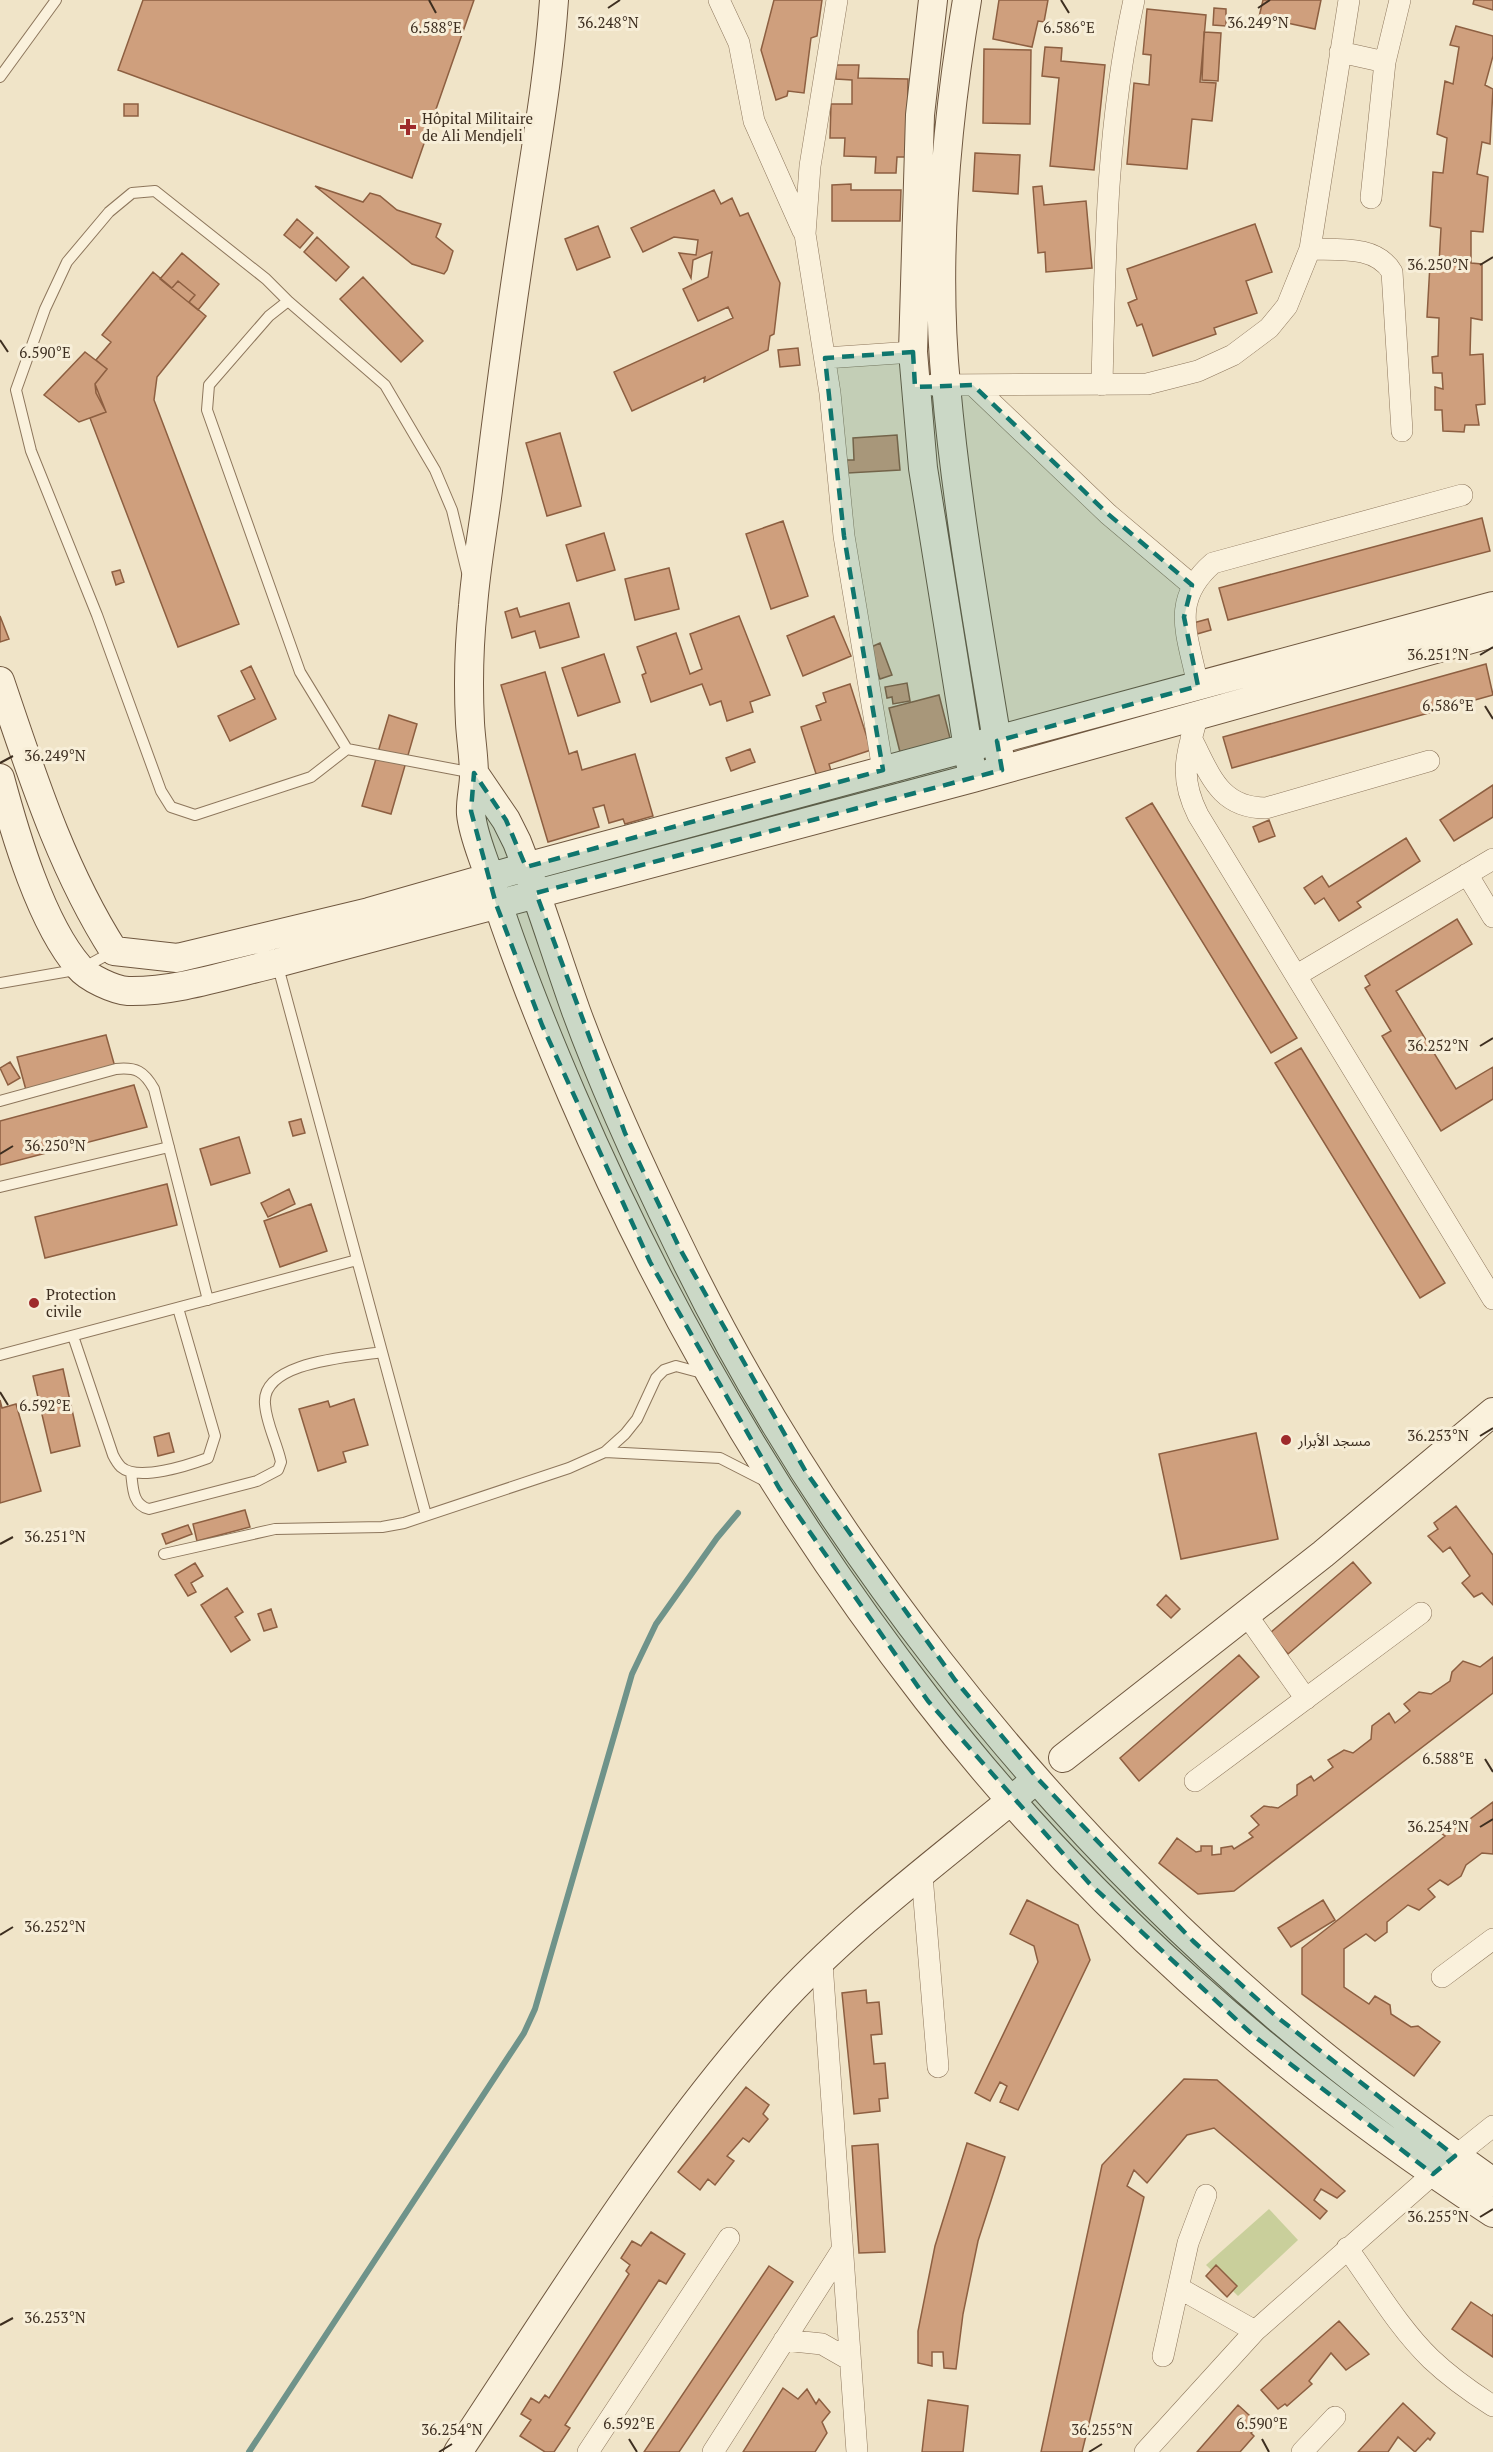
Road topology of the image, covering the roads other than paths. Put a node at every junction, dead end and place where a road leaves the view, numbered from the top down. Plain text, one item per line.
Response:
1 (56, 0) edge
2 (554, 0) edge
3 (719, 0) edge
4 (837, 0) edge
5 (933, 0) edge
6 (967, 0) edge
7 (1134, 0) edge
8 (1349, 0) edge
9 (1400, 0) edge
10 (1340, 52) junction
11 (1385, 62) junction
12 (0, 77) edge
13 (1371, 198) dead end
14 (805, 234) junction
15 (1310, 249) junction
16 (288, 302) junction
17 (913, 352) junction
18 (825, 358) junction
19 (959, 385) junction
20 (1102, 385) junction
21 (915, 387) junction
22 (1402, 431) dead end
23 (1462, 495) dead end
24 (1192, 585) junction
25 (473, 598) junction
26 (1493, 606) edge
27 (1493, 633) edge
28 (0, 681) edge
29 (1198, 686) junction
30 (1195, 726) junction
31 (997, 741) junction
32 (347, 748) junction
33 (968, 749) junction
34 (1429, 761) dead end
35 (883, 770) junction
36 (1002, 770) junction
37 (474, 773) junction
38 (0, 778) edge
39 (973, 778) junction
40 (1493, 859) edge
41 (1467, 874) junction
42 (531, 880) junction
43 (493, 890) junction
44 (1493, 917) edge
45 (114, 951) junction
46 (277, 963) junction
47 (81, 969) junction
48 (1297, 975) junction
49 (0, 983) edge
50 (0, 1101) edge
51 (169, 1147) junction
52 (0, 1187) edge
53 (357, 1260) junction
54 (1493, 1299) edge
55 (208, 1300) junction
56 (178, 1308) junction
57 (73, 1336) junction
58 (382, 1352) junction
59 (0, 1355) edge
60 (712, 1376) junction
61 (1493, 1412) edge
62 (605, 1452) junction
63 (131, 1472) junction
64 (779, 1488) junction
65 (426, 1515) junction
66 (164, 1554) dead end
67 (1421, 1613) dead end
68 (1246, 1614) junction
69 (1306, 1699) junction
70 (1063, 1758) joint
71 (1037, 1779) junction
72 (1195, 1781) dead end
73 (1011, 1800) junction
74 (922, 1875) junction
75 (1493, 1939) edge
76 (822, 1963) junction
77 (1442, 1977) dead end
78 (938, 2067) dead end
79 (1493, 2126) edge
80 (1455, 2156) junction
81 (1433, 2174) junction
82 (1493, 2182) edge
83 (1206, 2195) dead end
84 (1493, 2213) edge
85 (729, 2238) dead end
86 (1347, 2248) junction
87 (842, 2250) junction
88 (1179, 2288) junction
89 (1255, 2331) junction
90 (784, 2340) junction
91 (1163, 2356) dead end
92 (850, 2360) junction
93 (1493, 2406) edge
94 (1335, 2417) dead end
95 (458, 2452) edge
96 (588, 2452) edge
97 (713, 2452) edge
98 (857, 2452) edge
99 (1145, 2452) edge
100 (1302, 2452) edge

1 - 12 lane
2 - 25 main road
3 - 14 street
4 - 14 street
5 - 17 main road
6 - 19 main road
7 - 20 street
8 - 10 street
9 - 11 street
10 - 11 street
10 - 15 street
11 - 13 street
14 - 18 street
15 - 20 street
15 - 22 street
16 - 25 lane
16 - 32 lane
16 - 32 lane
17 - 18 street
17 - 21 main road
18 - 35 street
19 - 20 street
19 - 21 street
19 - 24 street
19 - 31 main road
21 - 33 main road
23 - 24 street
24 - 29 street
25 - 37 main road
26 - 29 main road
27 - 30 main road
28 - 45 main road
29 - 31 main road
30 - 34 street
30 - 36 main road
30 - 48 street
31 - 33 main road
31 - 36 main road
32 - 37 lane
33 - 35 main road
33 - 39 main road
35 - 42 main road
36 - 39 main road
37 - 42 main road
37 - 43 main road
38 - 47 main road
39 - 42 main road
40 - 41 street
41 - 44 street
41 - 48 street
42 - 43 main road
42 - 71 main road
43 - 45 main road
43 - 46 main road
43 - 60 main road
45 - 47 lane
46 - 47 main road
46 - 53 lane
47 - 49 lane
48 - 54 street
50 - 51 lane
51 - 52 lane
51 - 55 lane
53 - 55 lane
53 - 58 lane
55 - 56 lane
56 - 57 lane
56 - 63 lane
57 - 59 lane
57 - 63 lane
58 - 63 lane
58 - 65 lane
60 - 62 lane
60 - 64 main road
61 - 68 main road
62 - 64 lane
62 - 65 lane
64 - 73 main road
65 - 66 lane
67 - 69 street
68 - 69 street
68 - 70 main road
69 - 72 street
70 - 71 street
71 - 73 main road
71 - 80 main road
73 - 74 main road
73 - 81 main road
74 - 76 main road
74 - 78 street
75 - 77 street
76 - 87 street
76 - 95 main road
79 - 80 street
80 - 81 street
80 - 82 main road
81 - 84 main road
81 - 86 street
83 - 88 street
85 - 96 street
86 - 89 street
86 - 93 street
87 - 90 street
87 - 92 street
88 - 89 street
88 - 91 street
89 - 99 street
90 - 92 street
90 - 97 street
92 - 98 street
94 - 100 street

